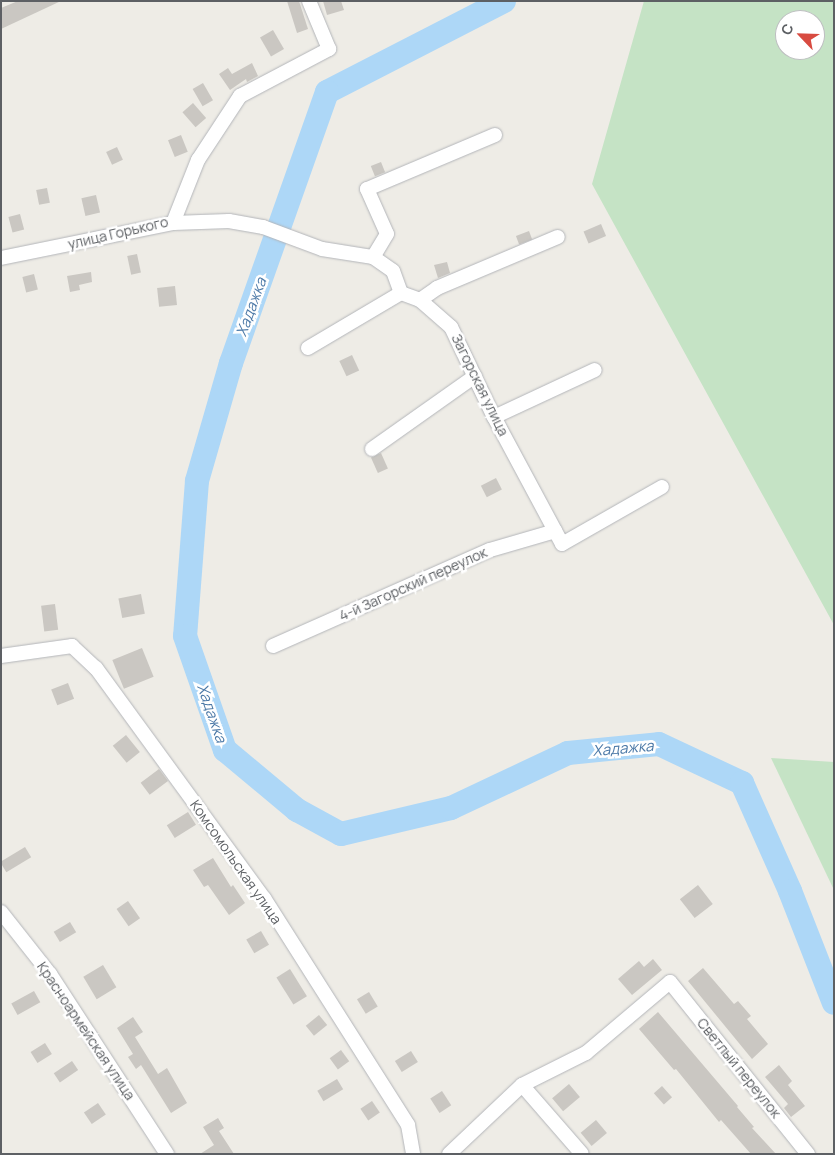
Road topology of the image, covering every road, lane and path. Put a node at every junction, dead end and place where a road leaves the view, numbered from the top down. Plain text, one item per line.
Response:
1 (309, 1) edge
2 (496, 135) dead end
3 (173, 223) junction
4 (558, 237) dead end
5 (373, 257) junction
6 (1, 258) edge
7 (400, 293) junction
8 (420, 300) junction
9 (308, 348) dead end
10 (595, 370) dead end
11 (475, 376) junction
12 (494, 417) junction
13 (372, 449) dead end
14 (662, 487) dead end
15 (556, 531) junction
16 (273, 646) dead end
17 (1, 656) edge
18 (1, 912) edge
19 (522, 1085) junction
20 (167, 1154) edge
21 (413, 1154) edge
22 (449, 1154) edge
23 (582, 1154) edge
24 (808, 1154) edge

1 - 3 street, улица Горького
2 - 5 street
3 - 5 street
3 - 6 street, улица Горького
4 - 8 street
5 - 7 street
7 - 8 street, Загорская улица
7 - 9 street
8 - 11 street, Загорская улица
10 - 12 street
11 - 12 street, Загорская улица
11 - 13 street
12 - 15 street, Загорская улица
14 - 15 street, Загорская улица
15 - 16 street, 4-й Загорский переулок
17 - 21 street, Комсомольская улица
18 - 20 street, Красноармейская улица
19 - 22 street
19 - 23 street
19 - 24 street, Светлый переулок

